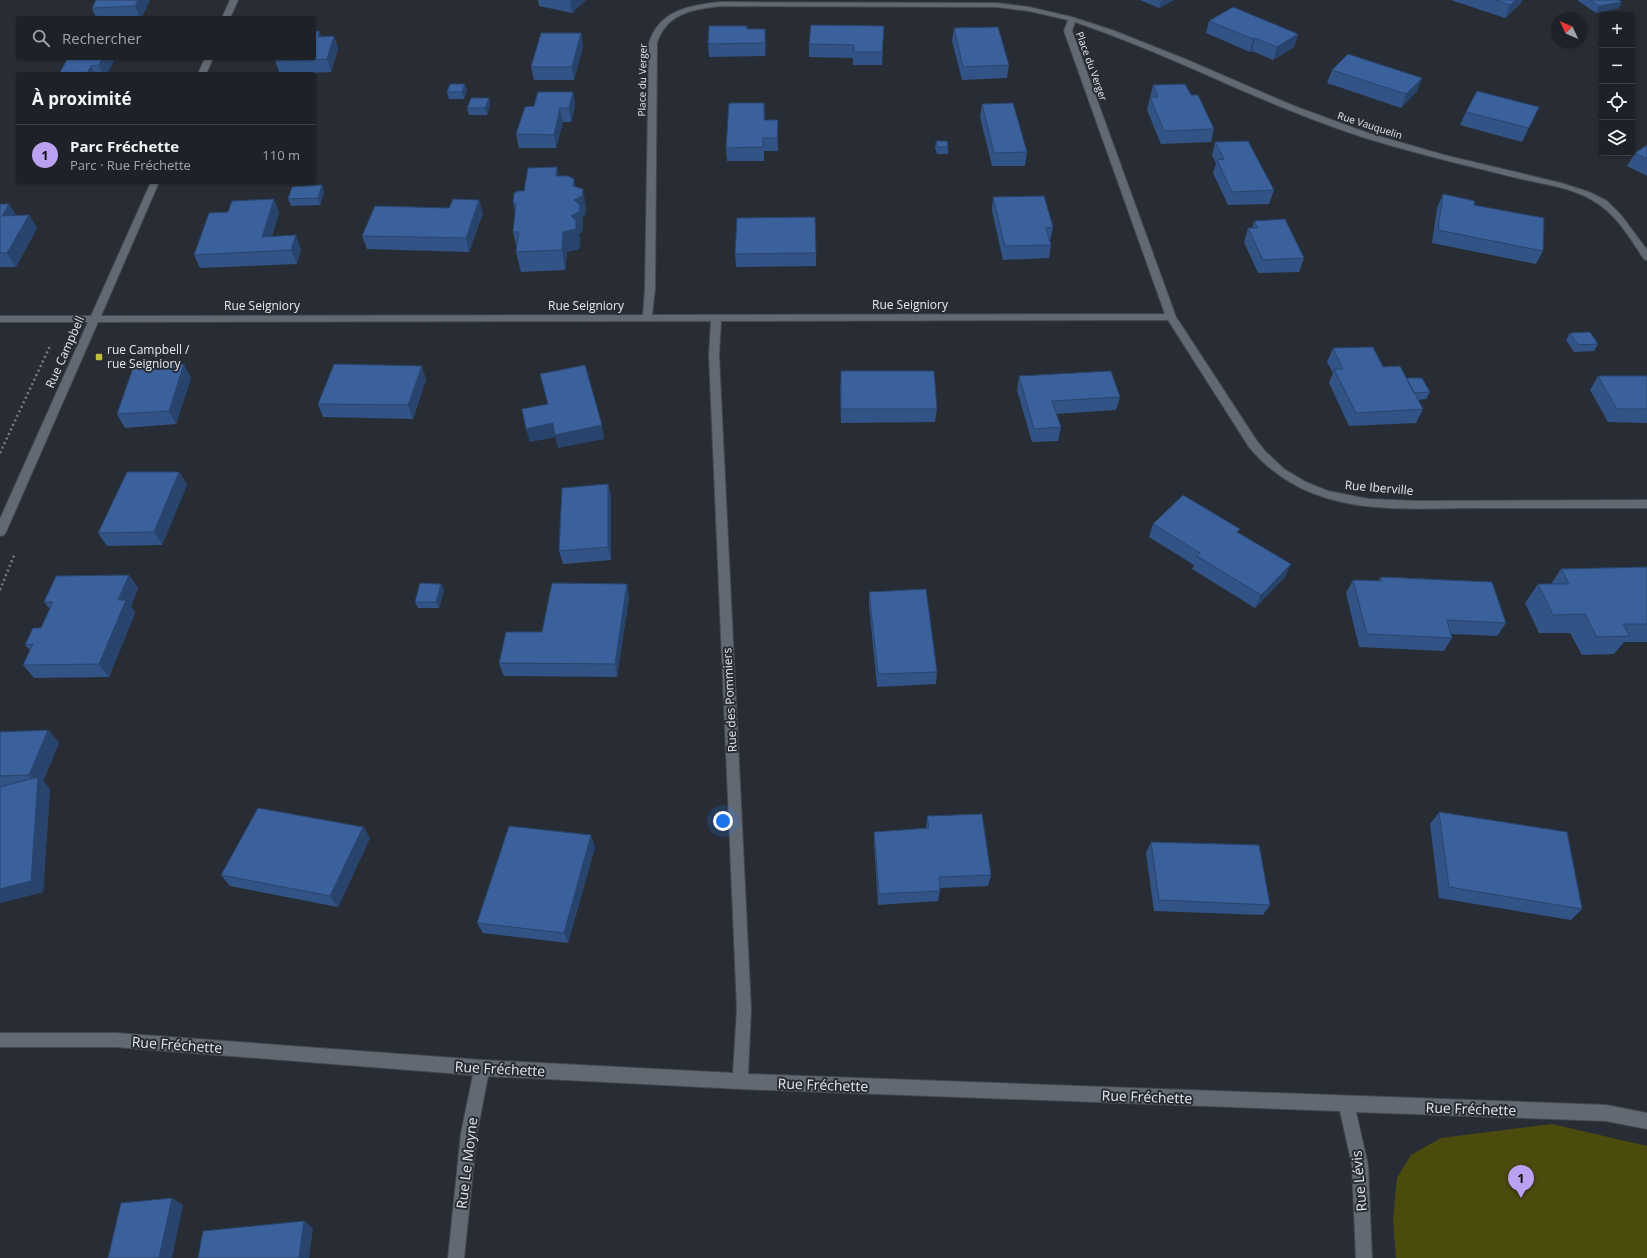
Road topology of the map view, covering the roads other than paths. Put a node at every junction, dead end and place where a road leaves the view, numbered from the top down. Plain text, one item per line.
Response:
1 (234, 0) edge
2 (227, 16) edge
3 (1072, 19) junction
4 (208, 60) edge
5 (203, 72) edge
6 (153, 184) edge
7 (1647, 257) edge
8 (1171, 317) junction
9 (94, 318) junction
10 (0, 319) edge
11 (647, 319) junction
12 (716, 319) junction
13 (1647, 504) edge
14 (0, 532) edge
15 (0, 1040) edge
16 (482, 1068) junction
17 (740, 1081) junction
18 (1347, 1105) junction
19 (1647, 1121) edge
20 (456, 1258) edge
21 (1364, 1258) edge

1 - 2 street
3 - 7 street, Rue Vauquelin
3 - 8 street, Place du Verger
3 - 11 street, Place du Verger
4 - 5 street
6 - 9 street, Rue Campbell
8 - 12 street, Rue Seigniory
8 - 13 street, Rue Iberville
9 - 10 street, Rue Seigniory
9 - 11 street, Rue Seigniory
9 - 14 street, Rue Campbell
11 - 12 street, Rue Seigniory
12 - 17 street, Rue des Pommiers
15 - 16 street, Rue Fréchette
16 - 17 street, Rue Fréchette
16 - 20 street, Rue Le Moyne
17 - 18 street, Rue Fréchette
18 - 19 street, Rue Fréchette
18 - 21 street, Rue Lévis

